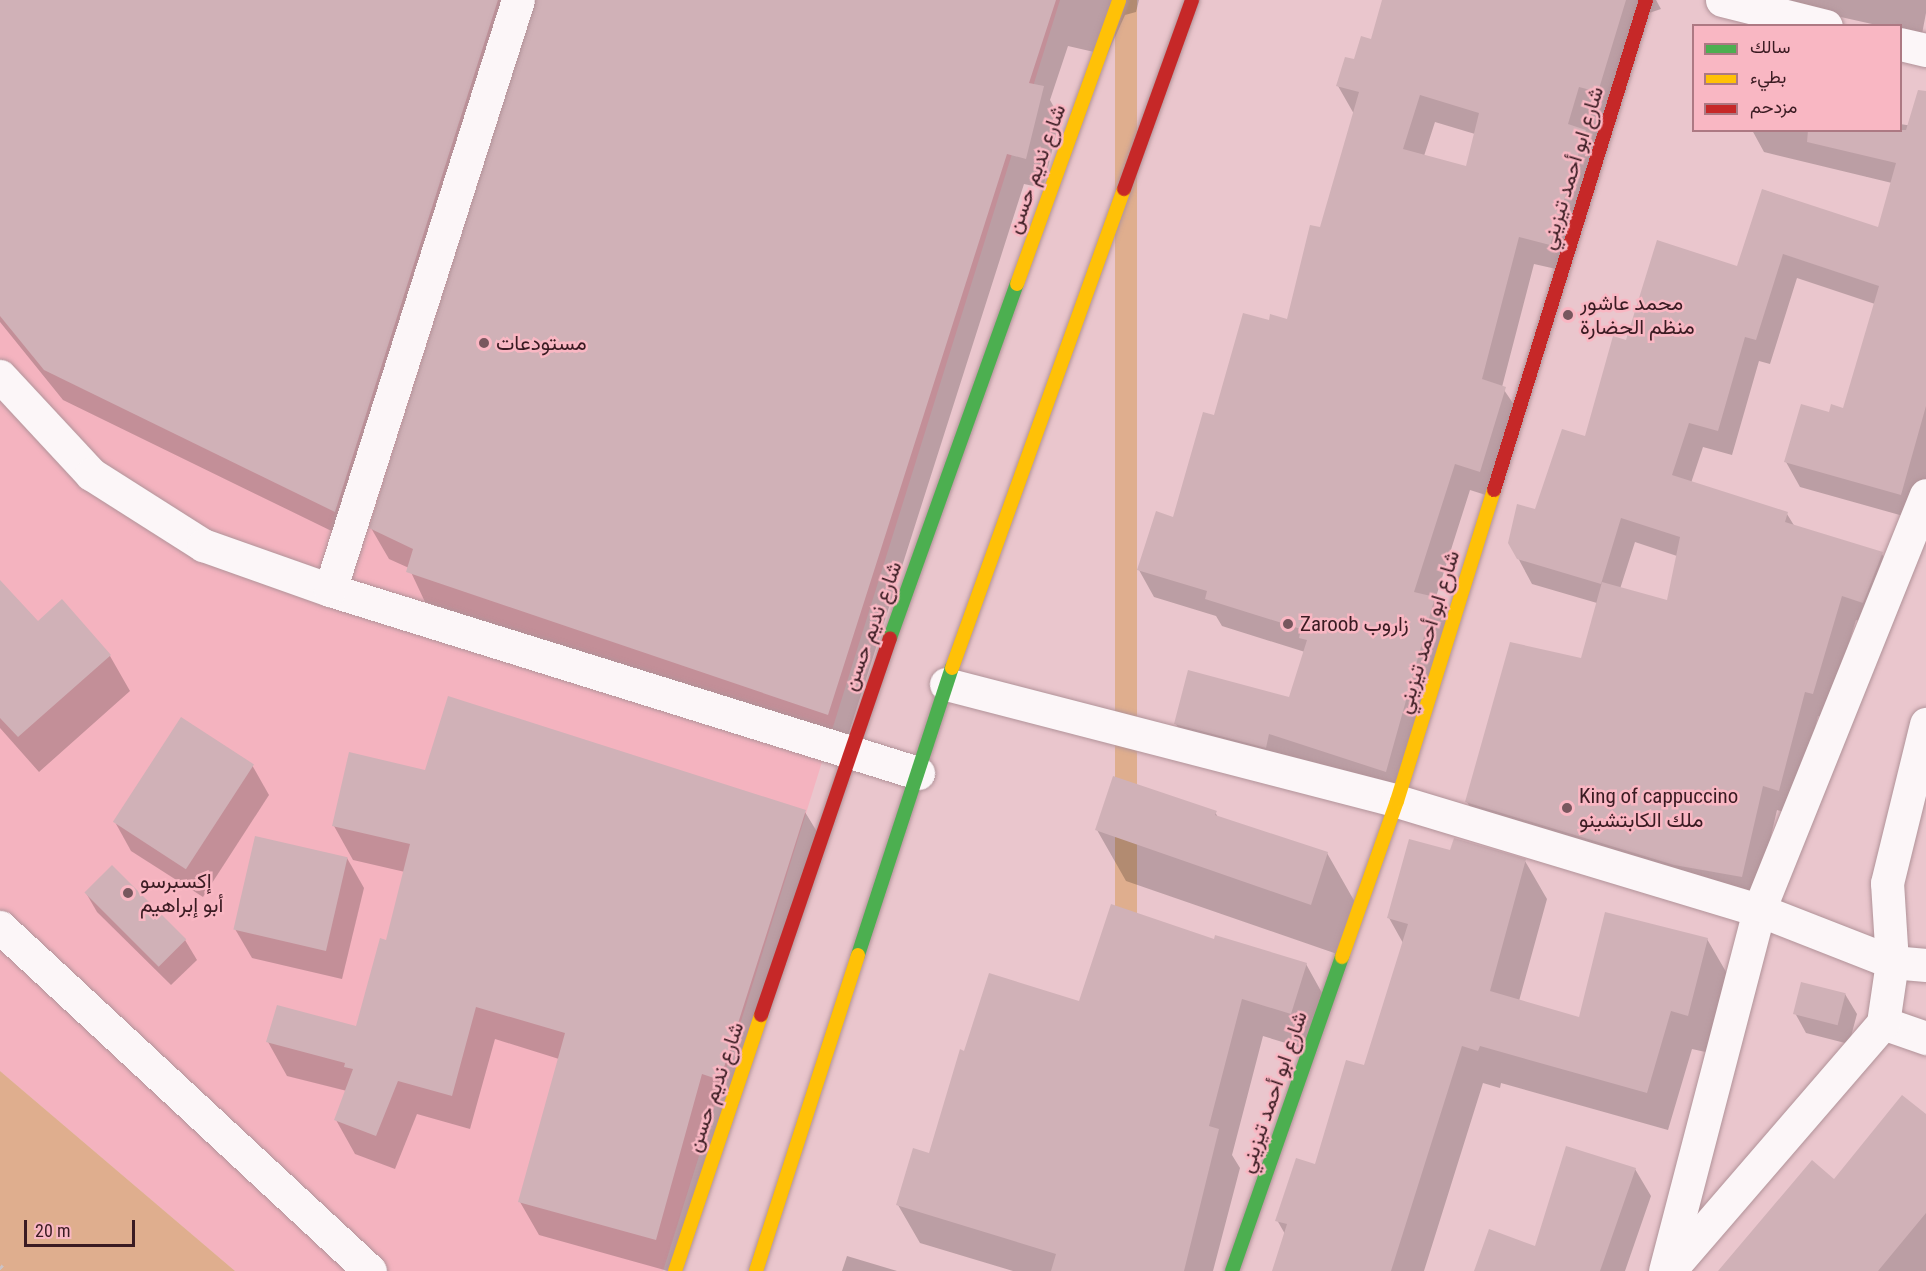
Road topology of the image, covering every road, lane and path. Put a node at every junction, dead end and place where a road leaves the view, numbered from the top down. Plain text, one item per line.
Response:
1 (518, 0) edge
2 (1119, 0) edge
3 (1192, 0) edge
4 (1646, 0) edge
5 (1722, 0) edge
6 (1818, 24) edge
7 (1902, 44) edge
8 (1926, 50) edge
9 (0, 376) edge
10 (1926, 495) edge
11 (330, 590) junction
12 (946, 684) junction
13 (1926, 724) edge
14 (849, 753) junction
15 (918, 772) junction
16 (1398, 801) junction
17 (1759, 910) junction
18 (0, 927) edge
19 (1892, 962) junction
20 (1926, 965) edge
21 (1883, 1023) junction
22 (1926, 1038) edge
23 (370, 1271) edge
24 (675, 1271) edge
25 (756, 1271) edge
26 (1233, 1271) edge
27 (1667, 1271) edge

1 - 11 street
2 - 14 main road, شارع نديم حسن
3 - 12 main road
4 - 16 main road, شارع ابو أحمد تيزيني
5 - 6 street
7 - 8 street
9 - 11 street
10 - 17 street
11 - 14 street
12 - 15 main road
12 - 16 street
13 - 19 street
14 - 15 street
14 - 24 main road, شارع نديم حسن
15 - 25 main road
16 - 17 street
16 - 26 main road, شارع ابو أحمد تيزيني
17 - 19 street
17 - 27 street
18 - 23 street
19 - 20 street
19 - 21 street
21 - 22 street
21 - 27 street

